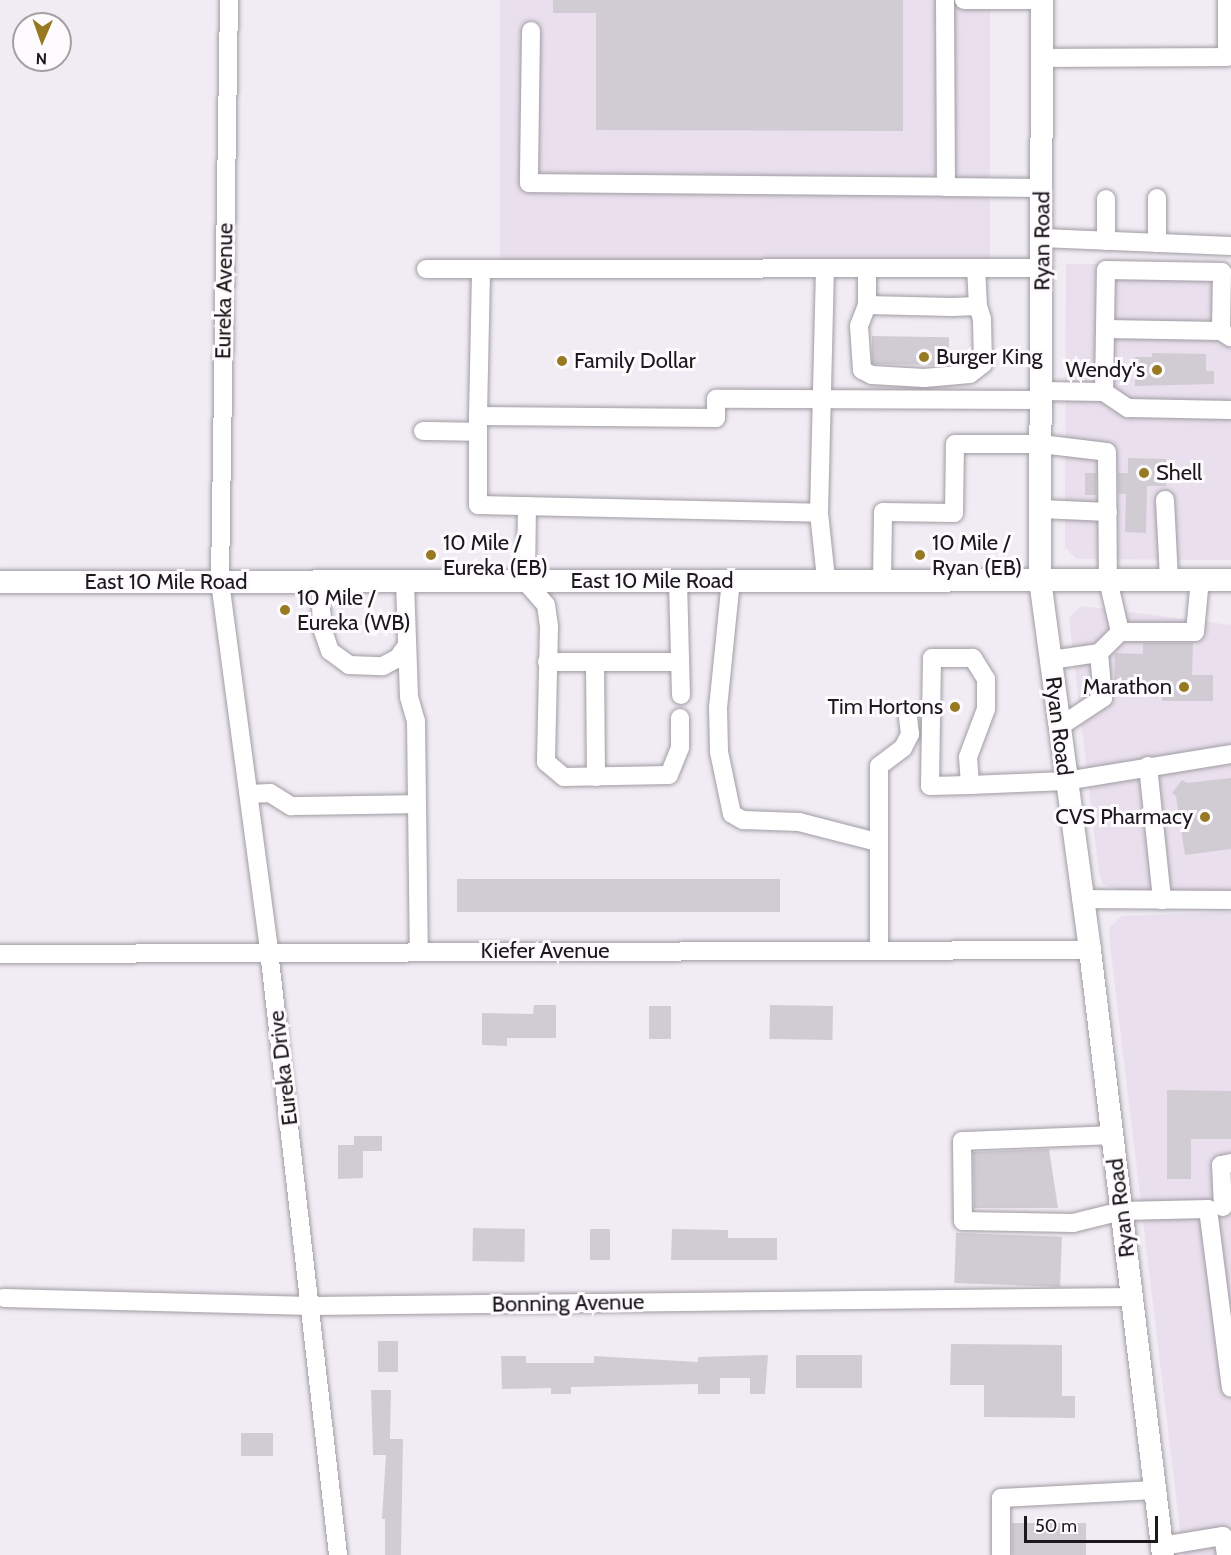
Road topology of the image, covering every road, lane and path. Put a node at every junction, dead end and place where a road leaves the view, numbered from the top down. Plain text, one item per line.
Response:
1 (229, 0) edge
2 (945, 0) edge
3 (964, 0) edge
4 (1042, 0) edge
5 (1227, 0) edge
6 (531, 31) dead end
7 (1042, 58) junction
8 (946, 187) junction
9 (1042, 188) junction
10 (1157, 198) dead end
11 (1106, 199) dead end
12 (1042, 238) junction
13 (1106, 241) junction
14 (1156, 243) junction
15 (1231, 246) edge
16 (825, 268) junction
17 (867, 268) junction
18 (976, 268) junction
19 (1042, 268) junction
20 (426, 269) dead end
21 (481, 269) junction
22 (867, 305) junction
23 (978, 306) junction
24 (1106, 329) junction
25 (1226, 335) edge
26 (1104, 392) junction
27 (1042, 396) junction
28 (821, 401) junction
29 (1231, 410) edge
30 (478, 424) junction
31 (423, 431) dead end
32 (1041, 444) junction
33 (1165, 500) dead end
34 (527, 506) junction
35 (1041, 509) junction
36 (1108, 512) junction
37 (819, 513) junction
38 (826, 579) junction
39 (882, 579) junction
40 (1169, 579) junction
41 (1200, 579) junction
42 (731, 580) junction
43 (1041, 580) junction
44 (1108, 580) junction
45 (1231, 580) edge
46 (678, 581) junction
47 (0, 582) edge
48 (220, 582) junction
49 (320, 582) junction
50 (405, 582) junction
51 (526, 582) junction
52 (1120, 632) junction
53 (407, 645) junction
54 (1099, 653) junction
55 (1051, 660) junction
56 (547, 662) junction
57 (596, 662) junction
58 (678, 662) junction
59 (681, 695) dead end
60 (680, 718) dead end
61 (908, 718) dead end
62 (1059, 727) junction
63 (1231, 754) edge
64 (1148, 766) junction
65 (596, 777) junction
66 (1066, 781) junction
67 (970, 785) junction
68 (249, 794) junction
69 (417, 804) junction
70 (877, 842) junction
71 (1081, 900) junction
72 (1162, 900) junction
73 (1231, 900) edge
74 (879, 950) junction
75 (1090, 950) junction
76 (269, 951) junction
77 (419, 951) junction
78 (0, 954) edge
79 (1112, 1135) junction
80 (1231, 1163) edge
81 (1221, 1208) edge
82 (1121, 1211) junction
83 (1131, 1297) junction
84 (4, 1298) dead end
85 (311, 1306) junction
86 (1231, 1388) edge
87 (1155, 1490) junction
88 (1227, 1536) edge
89 (1162, 1551) edge
90 (338, 1555) edge
91 (1001, 1555) edge
92 (1226, 1555) edge

1 - 48 street, Eureka Avenue
2 - 8 street
3 - 4 street
4 - 7 main road, Ryan Road
5 - 7 street
6 - 8 street
7 - 9 main road, Ryan Road
8 - 9 street
9 - 12 main road, Ryan Road
10 - 14 street
11 - 13 street
12 - 13 street
12 - 19 main road, Ryan Road
13 - 14 street
14 - 15 street
16 - 17 street
16 - 21 street
16 - 28 street
17 - 18 street
17 - 22 street
18 - 19 street
18 - 23 street
19 - 27 main road, Ryan Road
20 - 21 street
21 - 30 street
22 - 23 street
22 - 23 street
24 - 25 street
24 - 25 street
24 - 26 street
26 - 27 street
26 - 29 street
27 - 28 street
27 - 32 main road, Ryan Road
28 - 30 street
28 - 37 street
30 - 31 street
30 - 34 street
32 - 35 main road, Ryan Road
32 - 36 street
32 - 39 street
33 - 40 street
34 - 37 street
34 - 51 street
35 - 36 street
35 - 43 main road, Ryan Road
36 - 44 street
37 - 38 street
38 - 39 main road, East 10 Mile Road
38 - 42 main road, East 10 Mile Road
39 - 43 main road, East 10 Mile Road
40 - 41 main road, East 10 Mile Road
40 - 44 main road, East 10 Mile Road
41 - 45 main road, East 10 Mile Road
41 - 52 street
42 - 46 main road, East 10 Mile Road
42 - 70 street
43 - 44 main road, East 10 Mile Road
43 - 55 main road, Ryan Road
44 - 52 street
46 - 51 main road, East 10 Mile Road
46 - 58 street
47 - 48 main road, East 10 Mile Road
48 - 49 main road, East 10 Mile Road
48 - 68 street, Eureka Drive
49 - 50 main road, East 10 Mile Road
49 - 53 street
50 - 51 main road, East 10 Mile Road
50 - 53 street
51 - 56 street
52 - 54 street
53 - 69 street
54 - 55 street
54 - 62 street
55 - 62 main road, Ryan Road
56 - 57 street
56 - 65 street
57 - 58 street
57 - 65 street
58 - 59 street
60 - 65 street
61 - 70 street
62 - 66 main road, Ryan Road
63 - 64 street
64 - 66 street
64 - 72 street
66 - 67 street
66 - 71 main road, Ryan Road
67 - 67 street
68 - 69 street
68 - 76 street, Eureka Drive
69 - 77 street
70 - 74 street
71 - 72 street
71 - 75 main road, Ryan Road
72 - 73 street
74 - 75 street, Kiefer Avenue
74 - 77 street, Kiefer Avenue
75 - 79 main road, Ryan Road
76 - 77 street, Kiefer Avenue
76 - 78 street, Kiefer Avenue
76 - 85 street, Eureka Drive
79 - 82 main road, Ryan Road
79 - 82 street
80 - 81 street
81 - 82 street
81 - 86 street
82 - 83 main road, Ryan Road
83 - 85 street, Bonning Avenue
83 - 87 main road, Ryan Road
84 - 85 street, Bonning Avenue
85 - 90 street, Eureka Drive
87 - 89 main road, Ryan Road
87 - 91 street
88 - 89 street
88 - 92 street

